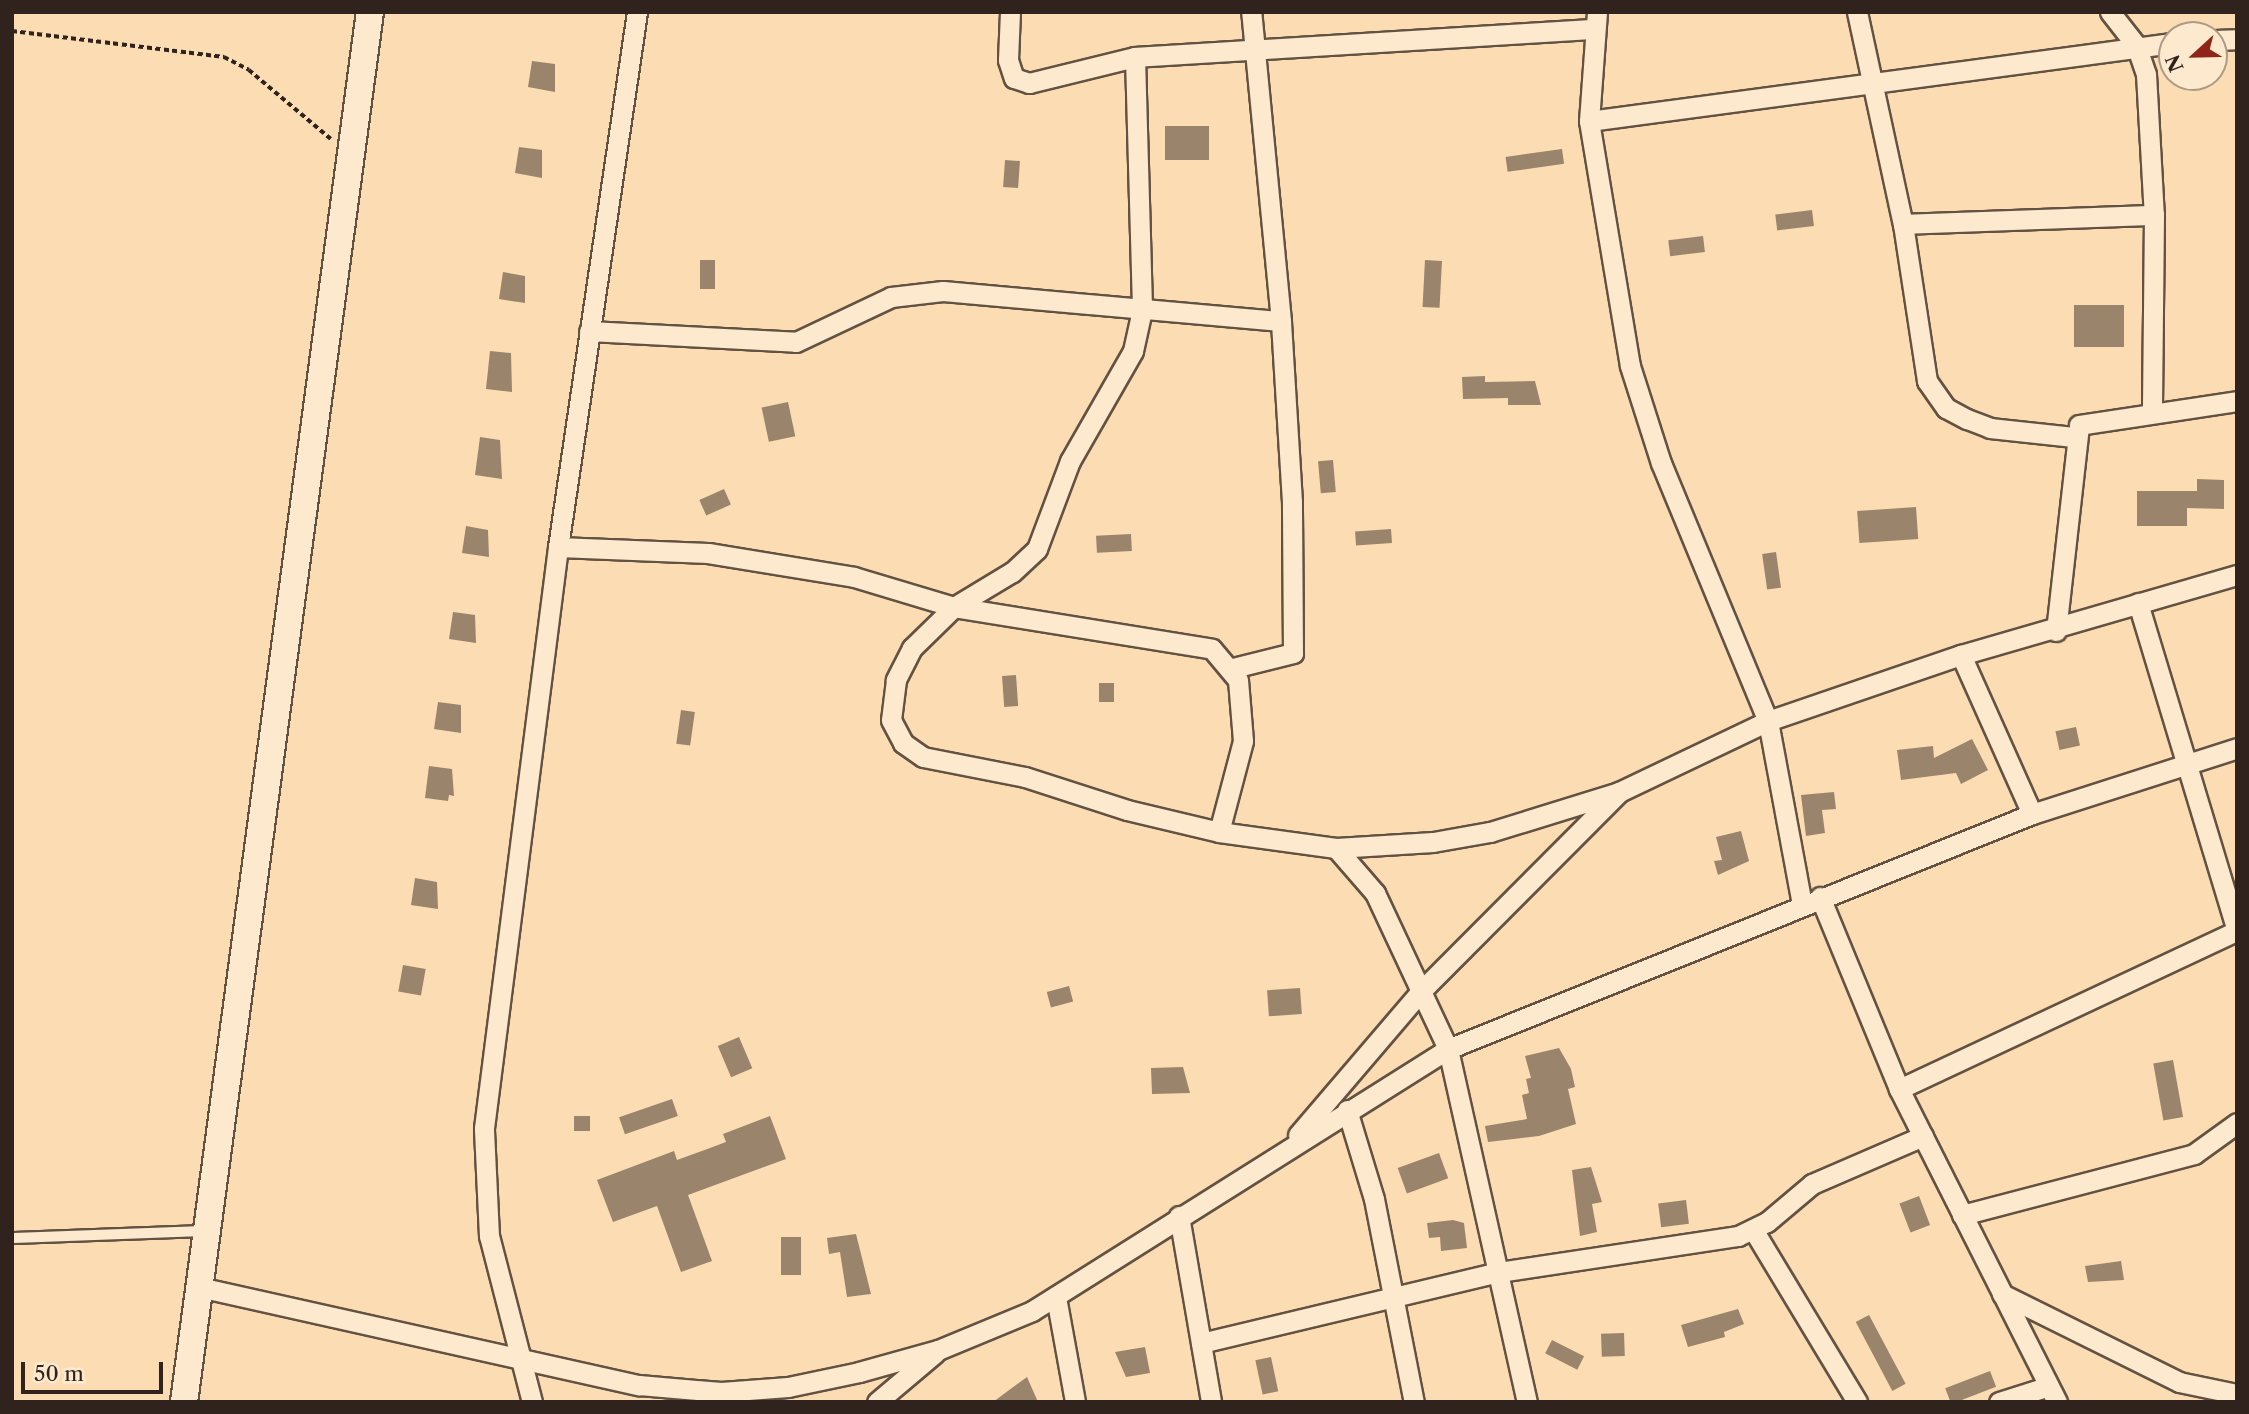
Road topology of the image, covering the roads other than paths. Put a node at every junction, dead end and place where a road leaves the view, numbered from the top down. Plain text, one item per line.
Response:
1 (370, 12) edge
2 (637, 12) edge
3 (1010, 12) edge
4 (1251, 12) edge
5 (1857, 12) edge
6 (2110, 12) edge
7 (1595, 21) edge
8 (2158, 44) edge
9 (2136, 45) junction
10 (1257, 54) junction
11 (1135, 57) junction
12 (1873, 81) junction
13 (1589, 121) junction
14 (2154, 215) junction
15 (1903, 224) junction
16 (1142, 310) junction
17 (1281, 321) junction
18 (589, 331) junction
19 (2237, 401) edge
20 (2152, 413) junction
21 (2074, 437) junction
22 (558, 547) junction
23 (2237, 575) edge
24 (2138, 603) junction
25 (954, 607) junction
26 (2056, 631) junction
27 (1961, 655) junction
28 (1233, 668) junction
29 (1768, 721) junction
30 (2237, 748) edge
31 (2186, 762) junction
32 (1619, 792) junction
33 (2032, 814) junction
34 (1219, 832) junction
35 (1336, 848) junction
36 (1811, 900) junction
37 (2237, 931) edge
38 (1421, 991) junction
39 (1448, 1049) junction
40 (1899, 1088) junction
41 (1347, 1110) junction
42 (2237, 1123) edge
43 (1923, 1136) junction
44 (1286, 1149) junction
45 (1962, 1215) junction
46 (1179, 1216) junction
47 (206, 1231) junction
48 (1754, 1231) junction
49 (12, 1238) edge
50 (1499, 1272) junction
51 (199, 1287) junction
52 (2002, 1294) junction
53 (1056, 1297) junction
54 (1393, 1298) junction
55 (1201, 1343) junction
56 (939, 1350) junction
57 (516, 1359) junction
58 (2053, 1394) edge
59 (2237, 1394) edge
60 (184, 1402) edge
61 (532, 1402) edge
62 (877, 1402) edge
63 (1074, 1402) edge
64 (1211, 1402) edge
65 (1414, 1402) edge
66 (1527, 1402) edge
67 (1857, 1402) edge
68 (1999, 1402) edge

1 - 47 street
2 - 18 street
3 - 11 street
4 - 10 street
5 - 12 street
6 - 9 street
7 - 10 street
7 - 13 street
8 - 9 street
9 - 12 street
9 - 14 street
10 - 11 street
10 - 17 street
11 - 16 street
12 - 13 street
12 - 15 street
13 - 29 street
14 - 15 street
14 - 20 street
15 - 21 street
16 - 17 street
16 - 18 street
16 - 25 street
17 - 28 street
18 - 22 street
19 - 20 street
20 - 21 street
21 - 26 street
22 - 25 street
22 - 57 street
23 - 24 street
24 - 26 street
24 - 31 street
25 - 28 street
25 - 34 street
26 - 27 street
27 - 29 street
27 - 33 street
28 - 34 street
29 - 32 street
29 - 36 street
30 - 31 street
31 - 33 street
31 - 37 street
32 - 35 street
32 - 38 street
33 - 36 street
34 - 35 street
35 - 38 street
36 - 39 street
36 - 40 street
37 - 40 street
38 - 39 street
38 - 44 street
39 - 41 street
39 - 50 street
40 - 43 street
41 - 44 street
41 - 54 street
42 - 45 street
43 - 45 street
43 - 48 street
44 - 46 street
45 - 52 street
46 - 53 street
46 - 55 street
47 - 49 lane
47 - 51 street
48 - 50 street
48 - 67 street
50 - 54 street
50 - 66 street
51 - 57 street
51 - 60 street
52 - 58 street
52 - 59 street
53 - 56 street
53 - 63 street
54 - 55 street
54 - 65 street
55 - 64 street
56 - 57 street
56 - 62 street
57 - 61 street
58 - 68 street

